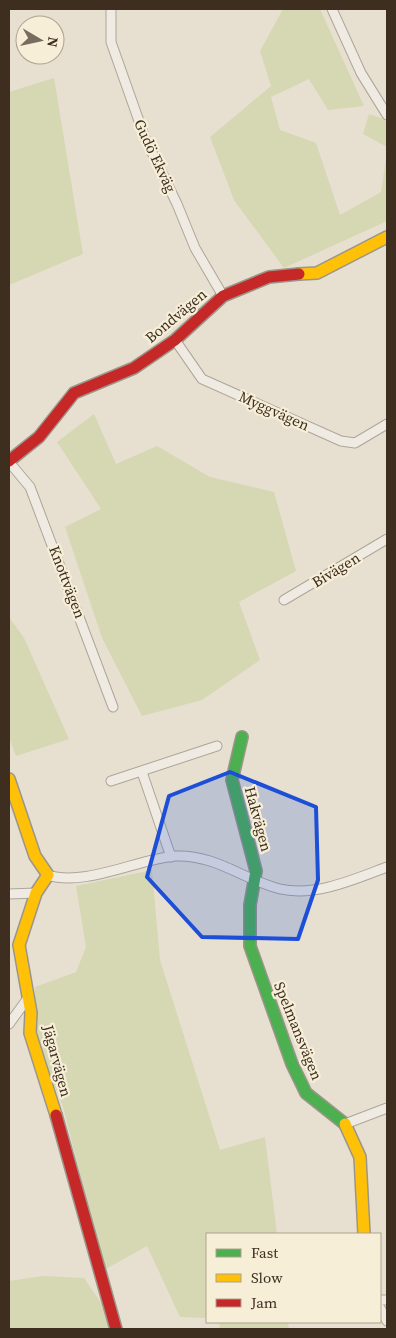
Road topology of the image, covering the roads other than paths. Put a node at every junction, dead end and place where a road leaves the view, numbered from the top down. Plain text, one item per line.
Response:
1 (111, 9) edge
2 (332, 9) edge
3 (387, 115) edge
4 (387, 237) edge
5 (223, 296) junction
6 (175, 340) junction
7 (387, 424) edge
8 (9, 462) edge
9 (387, 539) edge
10 (284, 600) dead end
11 (114, 708) dead end
12 (242, 737) dead end
13 (217, 746) dead end
14 (142, 772) junction
15 (9, 779) edge
16 (112, 781) dead end
17 (171, 857) junction
18 (387, 867) edge
19 (48, 875) junction
20 (256, 880) junction
21 (36, 893) junction
22 (9, 894) edge
23 (28, 998) junction
24 (9, 1024) edge
25 (387, 1108) edge
26 (345, 1124) junction
27 (364, 1233) edge
28 (381, 1310) edge
29 (387, 1321) edge
30 (116, 1329) edge

1 - 5 street, Gudö Ekväg
2 - 3 street
4 - 5 street, Bondvägen
5 - 6 street, Bondvägen
6 - 7 street, Myggvägen
6 - 8 street, Bondvägen
8 - 11 street, Knottvägen
9 - 10 street, Bivägen
12 - 20 street, Hakvägen
13 - 14 street
14 - 16 street
14 - 17 street
15 - 19 street
17 - 19 street
17 - 20 street
18 - 20 street
19 - 21 street, Jägarvägen
20 - 26 street, Spelmansvägen
21 - 22 street
21 - 23 street, Jägarvägen
23 - 24 street
23 - 30 street, Jägarvägen
25 - 26 street
26 - 27 street, Spelmansvägen
28 - 29 street

